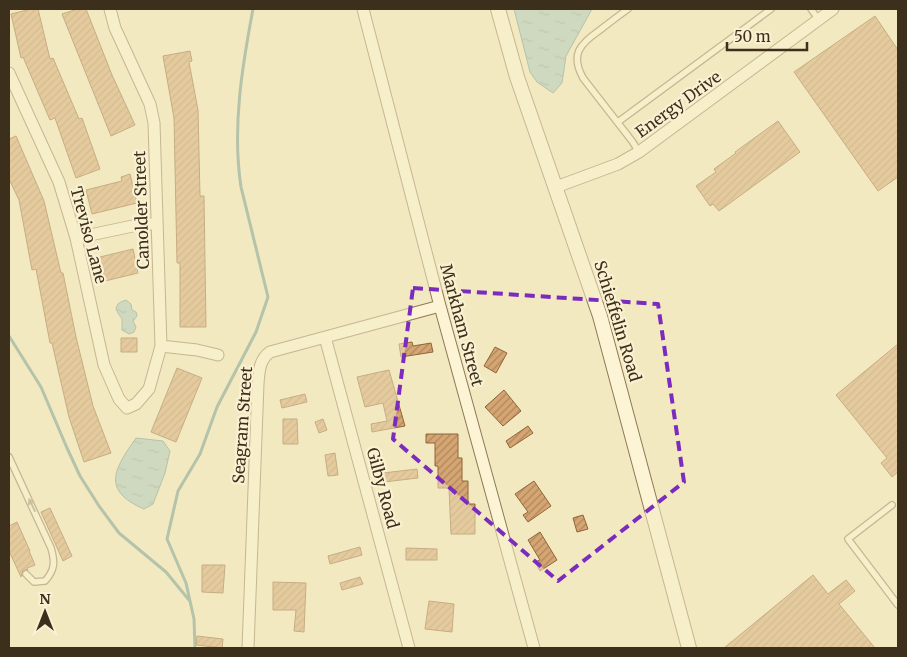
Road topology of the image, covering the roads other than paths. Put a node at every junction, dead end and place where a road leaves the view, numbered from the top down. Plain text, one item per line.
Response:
1 (110, 9) edge
2 (363, 9) edge
3 (498, 9) edge
4 (628, 9) edge
5 (772, 9) edge
6 (811, 9) edge
7 (833, 9) edge
8 (819, 20) junction
9 (9, 73) edge
10 (618, 122) junction
11 (639, 152) junction
12 (556, 187) junction
13 (157, 224) junction
14 (76, 238) junction
15 (440, 306) junction
16 (325, 337) junction
17 (161, 346) junction
18 (218, 355) dead end
19 (127, 408) joint
20 (9, 457) edge
21 (892, 505) dead end
22 (26, 574) dead end
23 (898, 605) edge
24 (248, 648) edge
25 (410, 648) edge
26 (534, 648) edge
27 (689, 648) edge

1 - 13 street, Canolder Street
2 - 15 street, Markham Street
3 - 12 street, Schieffelin Road
4 - 10 lane
5 - 10 lane
6 - 8 lane
7 - 8 street, Energy Drive
8 - 11 street, Energy Drive
9 - 14 street, Treviso Lane
10 - 11 lane
11 - 12 street, Energy Drive
12 - 27 street, Schieffelin Road
13 - 14 street
13 - 17 street, Canolder Street
14 - 19 street, Treviso Lane
15 - 16 street, Seagram Street
15 - 26 street, Markham Street
16 - 24 street, Seagram Street
16 - 25 street, Gilby Road
17 - 18 street
17 - 19 street, Canolder Street
22 -> 20 lane
21 - 23 lane

